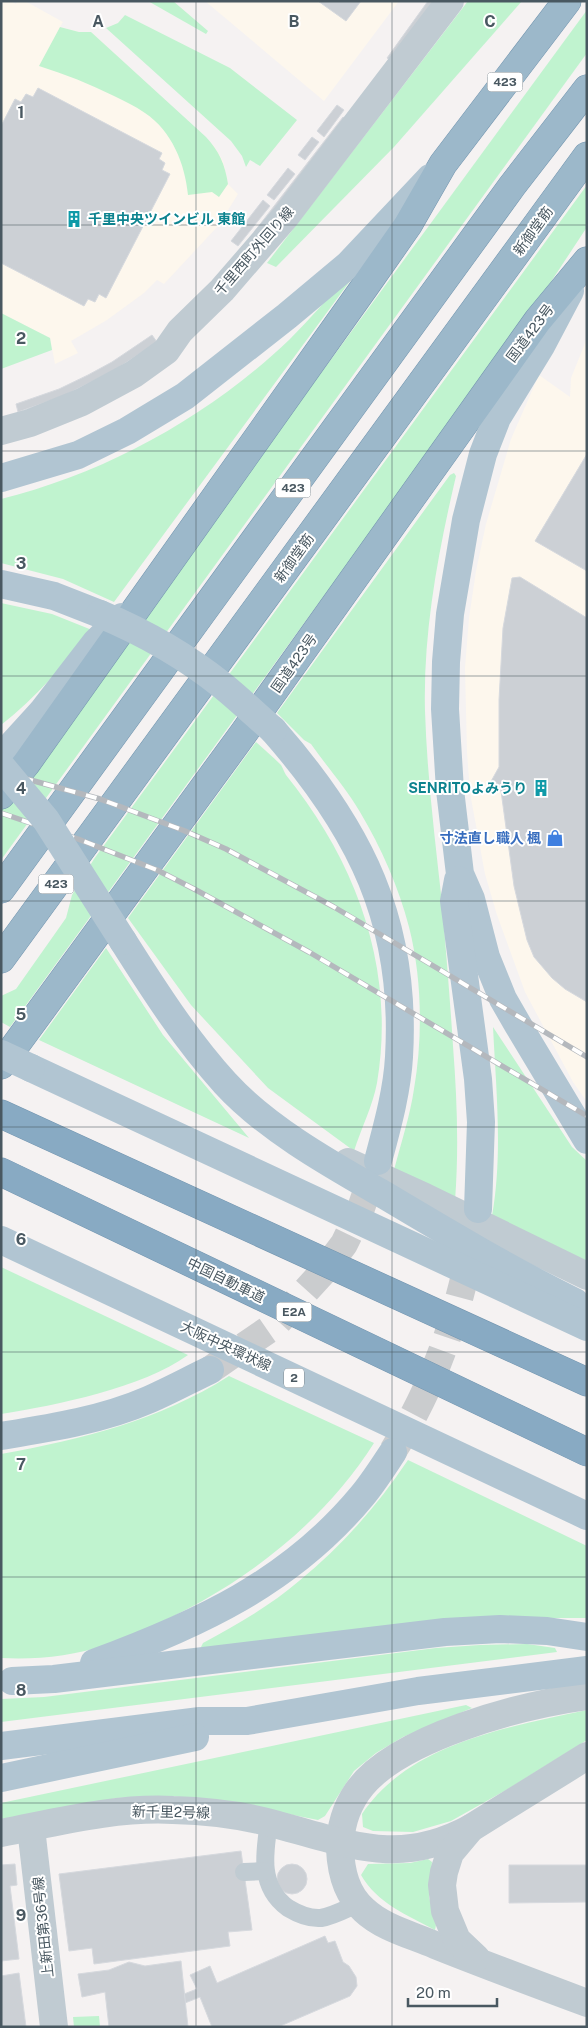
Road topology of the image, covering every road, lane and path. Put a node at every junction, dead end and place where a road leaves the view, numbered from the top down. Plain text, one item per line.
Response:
1 (450, 1) edge
2 (567, 1) edge
3 (587, 89) edge
4 (587, 156) edge
5 (444, 164) junction
6 (583, 267) edge
7 (1, 431) edge
8 (1, 478) edge
9 (1, 584) edge
10 (146, 593) junction
11 (1, 757) edge
12 (1, 766) edge
13 (1, 795) edge
14 (460, 874) junction
15 (1, 888) edge
16 (1, 959) edge
17 (1, 1054) edge
18 (1, 1064) edge
19 (1, 1114) edge
20 (289, 1136) junction
21 (587, 1140) edge
22 (378, 1161) tunnel mouth
23 (1, 1172) edge
24 (478, 1209) dead end
25 (1, 1240) edge
26 (587, 1276) edge
27 (587, 1307) edge
28 (587, 1327) edge
29 (210, 1370) tunnel mouth
30 (587, 1382) edge
31 (1, 1436) edge
32 (392, 1452) tunnel mouth
33 (587, 1452) edge
34 (587, 1516) edge
35 (587, 1637) edge
36 (587, 1670) edge
37 (7, 1680) edge
38 (587, 1696) edge
39 (247, 1721) junction
40 (1, 1746) edge
41 (587, 1756) edge
42 (1, 1778) edge
43 (269, 1823) junction
44 (31, 1828) junction
45 (471, 1828) junction
46 (1, 1833) edge
47 (340, 1842) junction
48 (265, 1871) junction
49 (244, 1872) dead end
50 (357, 1904) junction
51 (484, 1965) junction
52 (587, 2003) edge
53 (54, 2027) edge

1 - 7 street, 千里西町外回り線
2 - 5 highway, 423
3 - 15 highway, 423
4 - 16 highway, 新御堂筋 / 423
5 - 8 main road
5 - 10 highway, 423
6 - 14 main road
6 - 18 highway, 国道423号
9 - 22 main road, bridge
10 - 11 main road
10 - 13 highway, 423
12 - 20 main road, bridge
14 - 21 main road
14 - 24 main road
17 - 28 main road, bridge
19 - 30 highway
20 - 26 street
20 - 27 main road
23 - 33 highway, 中国自動車道 / E2A
25 - 34 main road, 大阪中央環状線 / 2
29 - 31 main road
32 - 37 main road
35 - 37 main road
36 - 39 main road
38 - 47 street
39 - 40 main road
39 - 42 main road
41 - 45 street, 新千里2号線
43 - 44 street, 新千里2号線
43 - 47 street, 新千里2号線
43 - 48 lane
44 - 46 street, 新千里2号線
44 - 53 street, 上新田第36号線
45 - 47 street, 新千里2号線
45 - 51 street, 新千里2号線
47 - 50 street, 新千里2号線
48 - 49 lane
48 - 50 lane
50 - 51 street, 新千里2号線
51 - 52 street, 新千里2号線

